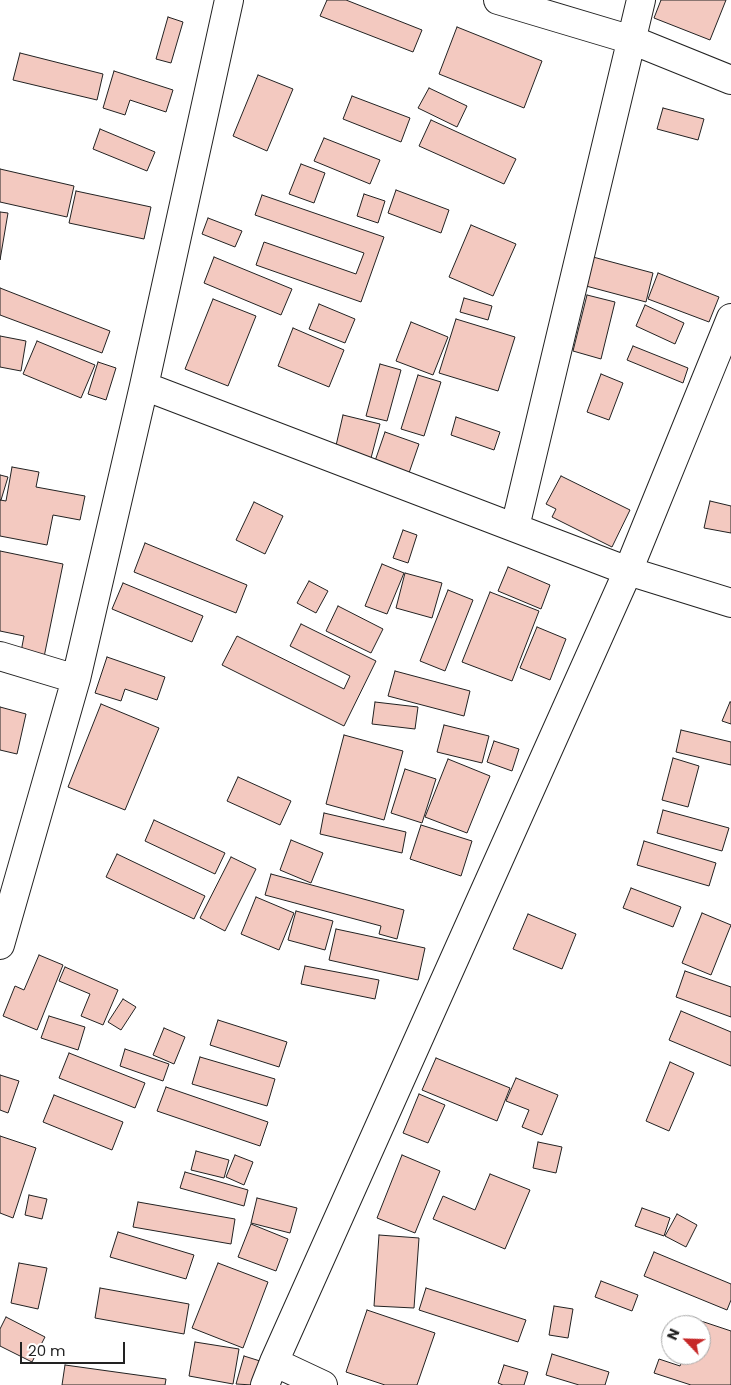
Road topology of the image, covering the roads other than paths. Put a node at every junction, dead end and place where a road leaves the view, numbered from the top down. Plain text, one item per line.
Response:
1 (229, 0) edge
2 (498, 0) edge
3 (641, 0) edge
4 (632, 40) junction
5 (731, 80) edge
6 (731, 318) edge
7 (144, 386) junction
8 (515, 527) junction
9 (628, 571) junction
10 (731, 604) edge
11 (0, 656) edge
12 (76, 678) junction
13 (0, 945) edge
14 (270, 1374) edge
15 (323, 1385) edge

1 - 7 street
2 - 4 street
3 - 4 street
4 - 5 street
4 - 8 street
6 - 9 street
7 - 8 street
7 - 12 street
8 - 9 street
9 - 10 street
9 - 14 street
11 - 12 street
12 - 13 street
14 - 15 street

